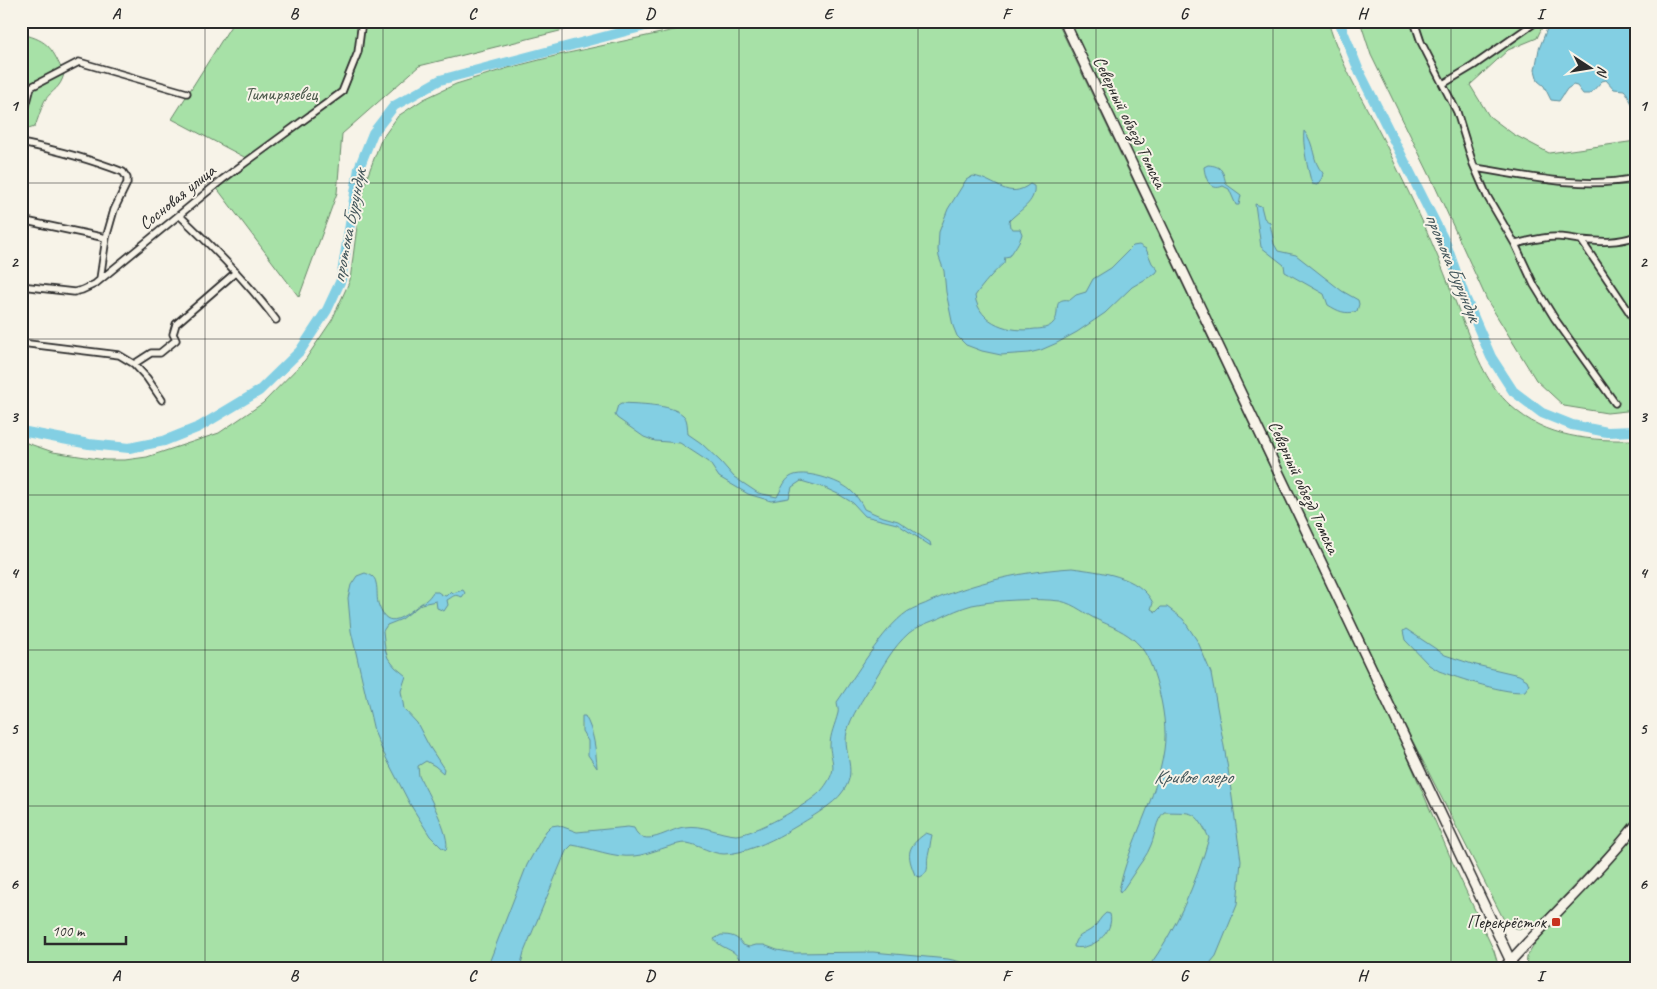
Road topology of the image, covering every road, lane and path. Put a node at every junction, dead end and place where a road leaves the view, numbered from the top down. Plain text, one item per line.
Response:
1 (362, 21) edge
2 (1064, 21) edge
3 (1414, 21) edge
4 (1532, 24) dead end
5 (1442, 84) junction
6 (187, 93) dead end
7 (21, 125) edge
8 (21, 143) edge
9 (1475, 168) junction
10 (1636, 178) edge
11 (179, 215) junction
12 (21, 220) edge
13 (1636, 236) edge
14 (106, 238) junction
15 (1581, 240) junction
16 (1514, 244) junction
17 (236, 272) junction
18 (100, 279) junction
19 (21, 286) edge
20 (276, 320) dead end
21 (1636, 322) edge
22 (21, 343) edge
23 (134, 364) junction
24 (162, 400) dead end
25 (1615, 403) dead end
26 (1636, 825) edge
27 (1509, 966) edge

1 - 11 street, Сосновая улица
2 - 27 main road, Северный объезд Томска
3 - 5 street
4 - 5 street
5 - 9 street
6 - 7 street
8 - 14 street
9 - 10 street
9 - 16 street
11 - 17 street
11 - 18 street, Сосновая улица
12 - 14 street
13 - 15 street
14 - 18 street
15 - 16 street
15 - 21 street
16 - 25 street
17 - 20 street
17 - 23 street
18 - 19 street, Сосновая улица
22 - 23 street
23 - 24 street
26 - 27 main road

